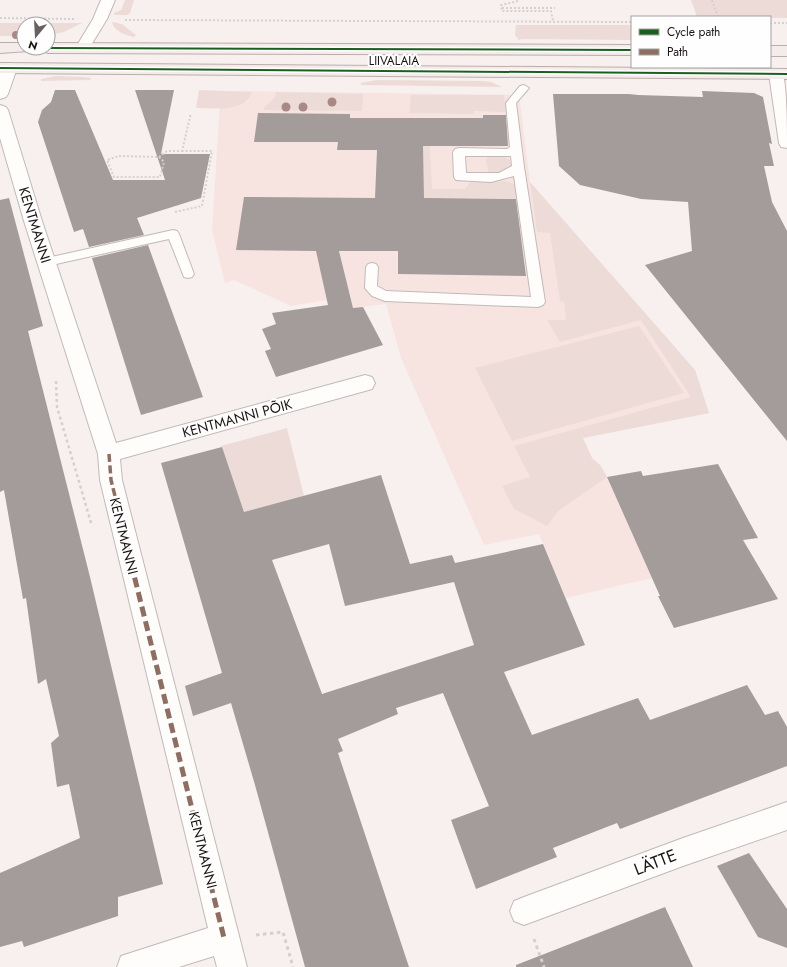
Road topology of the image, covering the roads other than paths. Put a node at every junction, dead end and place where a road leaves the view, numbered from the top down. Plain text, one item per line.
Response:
1 (108, 0) edge
2 (0, 48) edge
3 (16, 48) edge
4 (56, 48) edge
5 (83, 48) junction
6 (631, 50) edge
7 (771, 51) edge
8 (787, 51) edge
9 (5, 68) edge
10 (32, 68) junction
11 (782, 74) edge
12 (524, 88) dead end
13 (0, 94) edge
14 (0, 110) edge
15 (787, 143) edge
16 (516, 148) junction
17 (518, 167) junction
18 (47, 262) junction
19 (372, 267) dead end
20 (188, 274) dead end
21 (365, 383) dead end
22 (109, 454) junction
23 (787, 816) edge
24 (524, 911) dead end
25 (224, 938) junction
26 (132, 967) edge
27 (232, 967) edge

1 - 5 street
2 - 3 main road
4 - 5 main road, LIIVALAIA
5 - 6 main road, LIIVALAIA
5 - 10 main road
7 - 8 main road
9 - 10 main road, LIIVALAIA
9 - 13 street
10 - 11 main road, LIIVALAIA
11 - 15 street
12 - 16 lane
14 - 18 street, KENTMANNI
16 - 17 lane
16 - 17 lane
17 - 19 lane
18 - 20 lane
18 - 22 street, KENTMANNI
21 - 22 street, KENTMANNI PÕIK
22 - 25 street, KENTMANNI
23 - 24 street, LÄTTE
25 - 26 street
25 - 27 street, KENTMANNI

